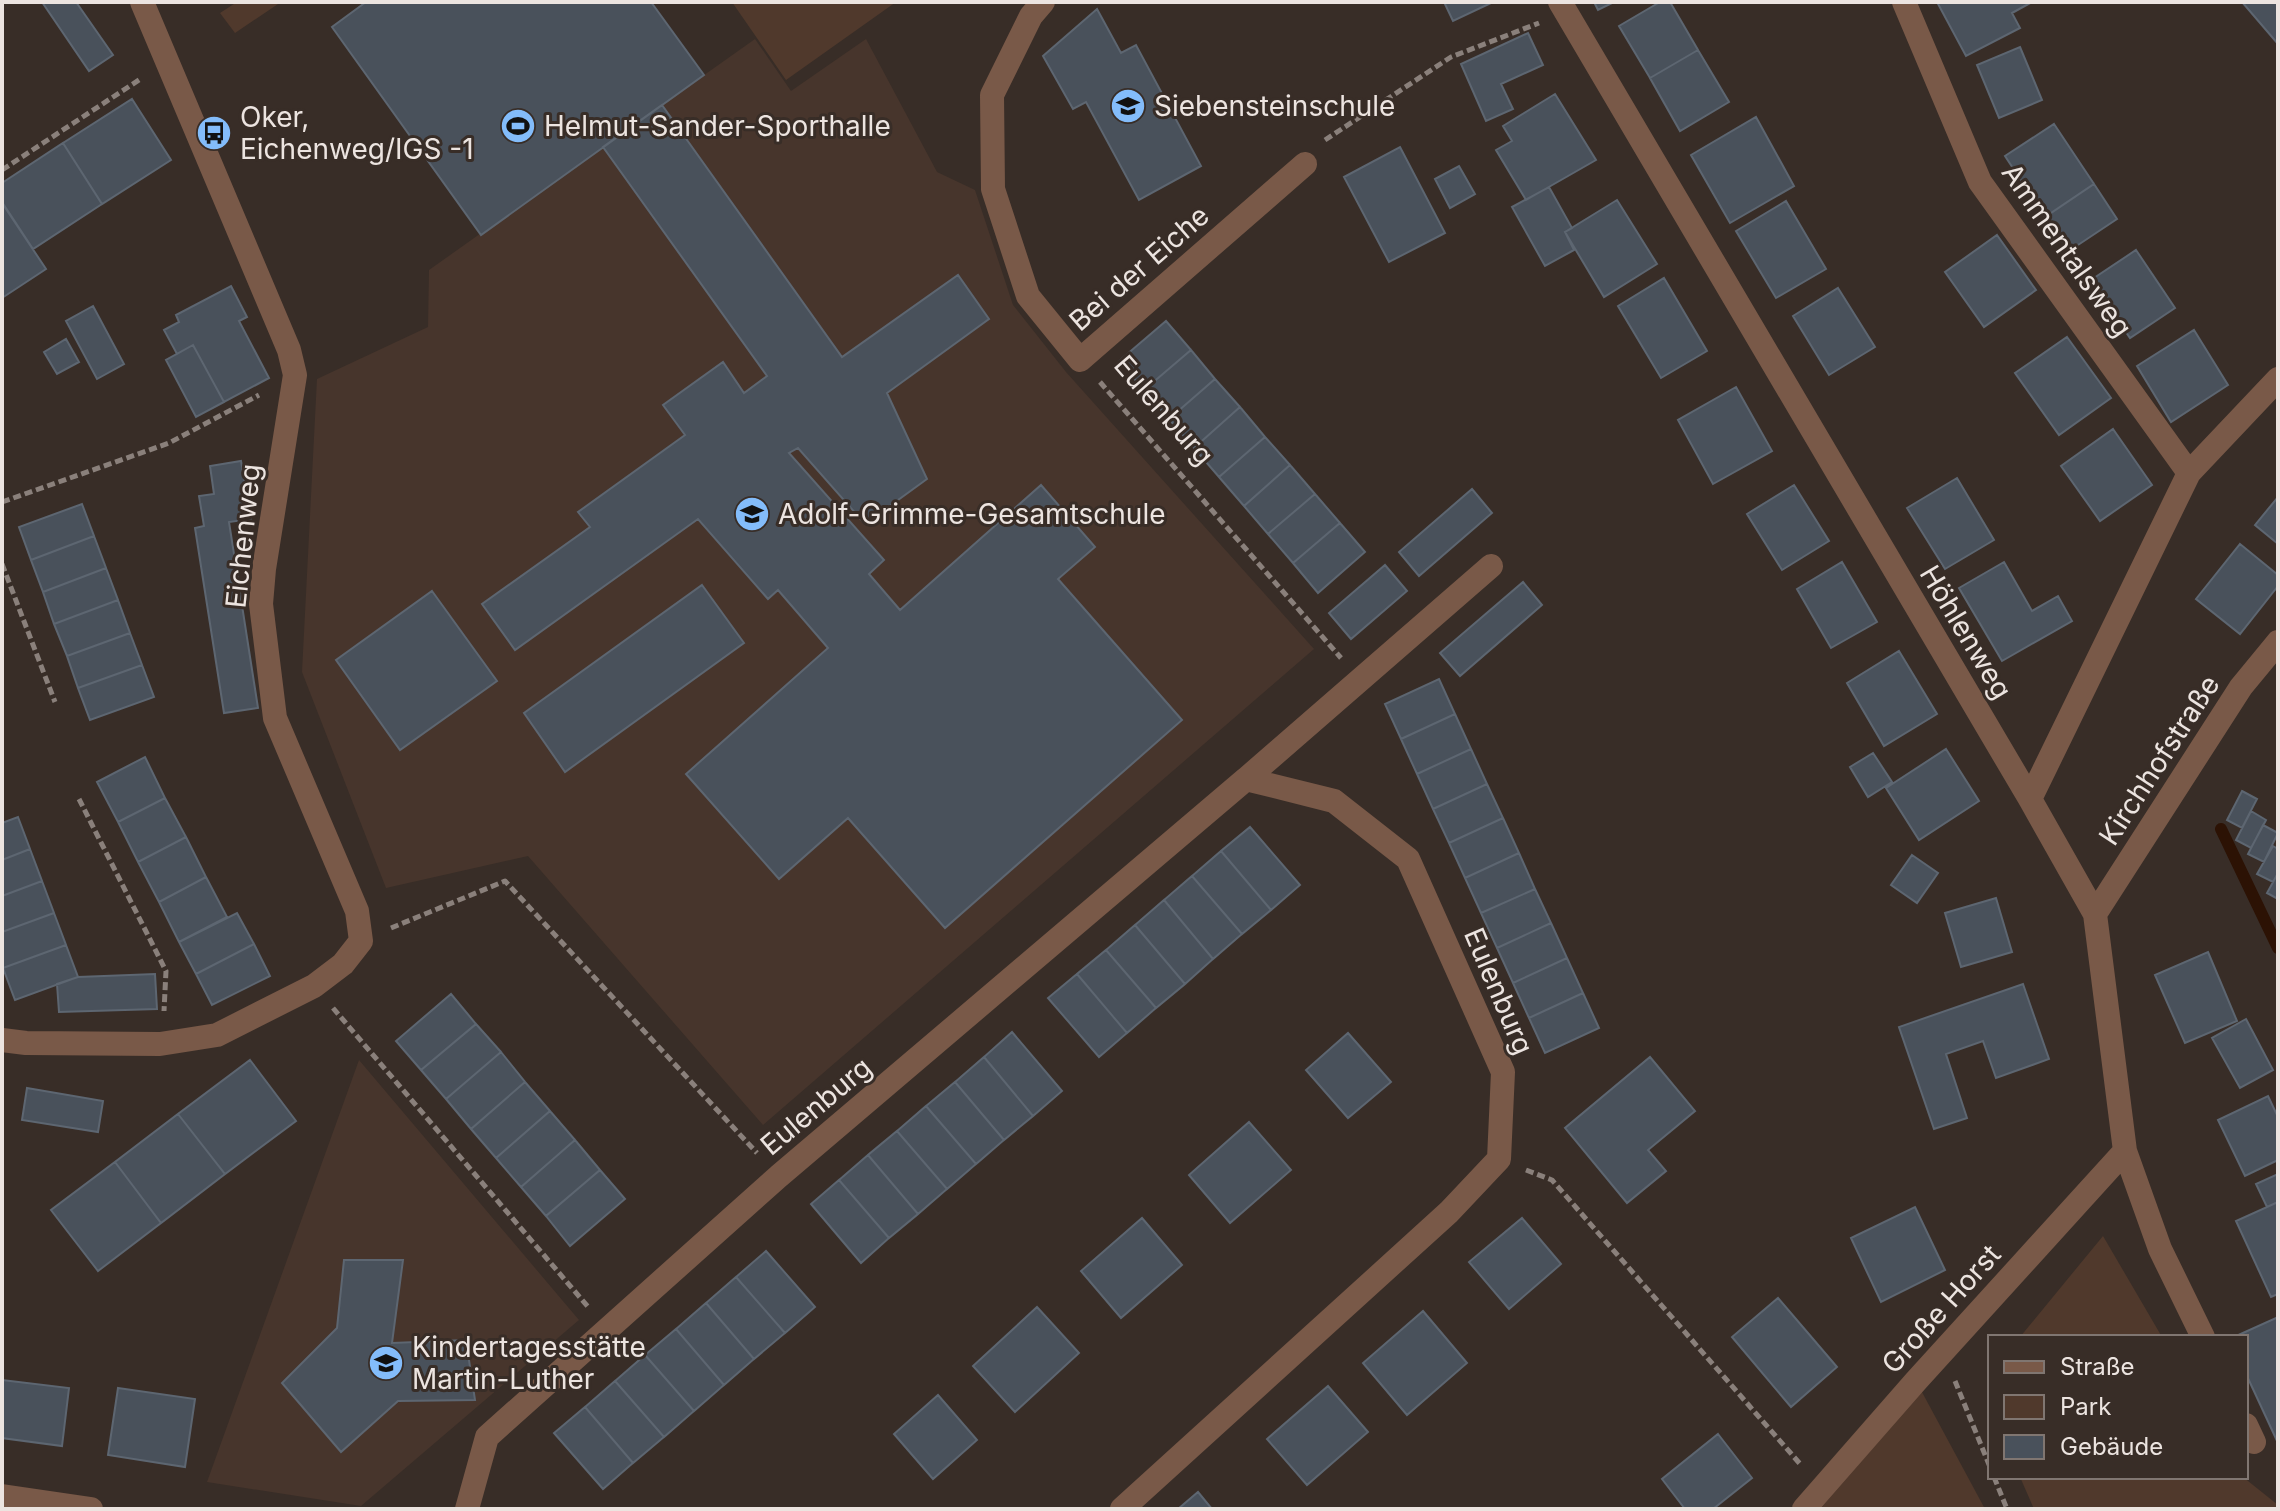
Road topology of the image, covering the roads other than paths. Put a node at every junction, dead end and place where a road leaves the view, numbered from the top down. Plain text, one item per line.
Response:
1 (142, 2) edge
2 (1043, 2) edge
3 (1904, 2) edge
4 (1563, 7) edge
5 (1305, 164) road end
6 (2278, 379) edge
7 (2189, 473) junction
8 (1491, 566) dead end
9 (2278, 642) edge
10 (1246, 779) junction
11 (2030, 799) junction
12 (2095, 914) junction
13 (2, 1040) edge
14 (2125, 1151) junction
15 (2202, 1335) edge
16 (2, 1496) edge
17 (91, 1509) edge
18 (467, 1509) edge
19 (1122, 1509) edge
20 (1804, 1509) edge

1 - 13 street, Eichenweg
2 - 5 street, Bei der Eiche
3 - 7 street, Ammentalsweg
4 - 11 street, Höhlenweg
6 - 7 street
7 - 11 street
8 - 10 street, Eulenburg
9 - 12 street, Kirchhofstraße
10 - 18 street, Eulenburg
10 - 19 street, Eulenburg
11 - 12 street, Höhlenweg
12 - 14 street, Höhlenweg
14 - 15 street, Höhlenweg
14 - 20 street, Große Horst
16 - 17 street

